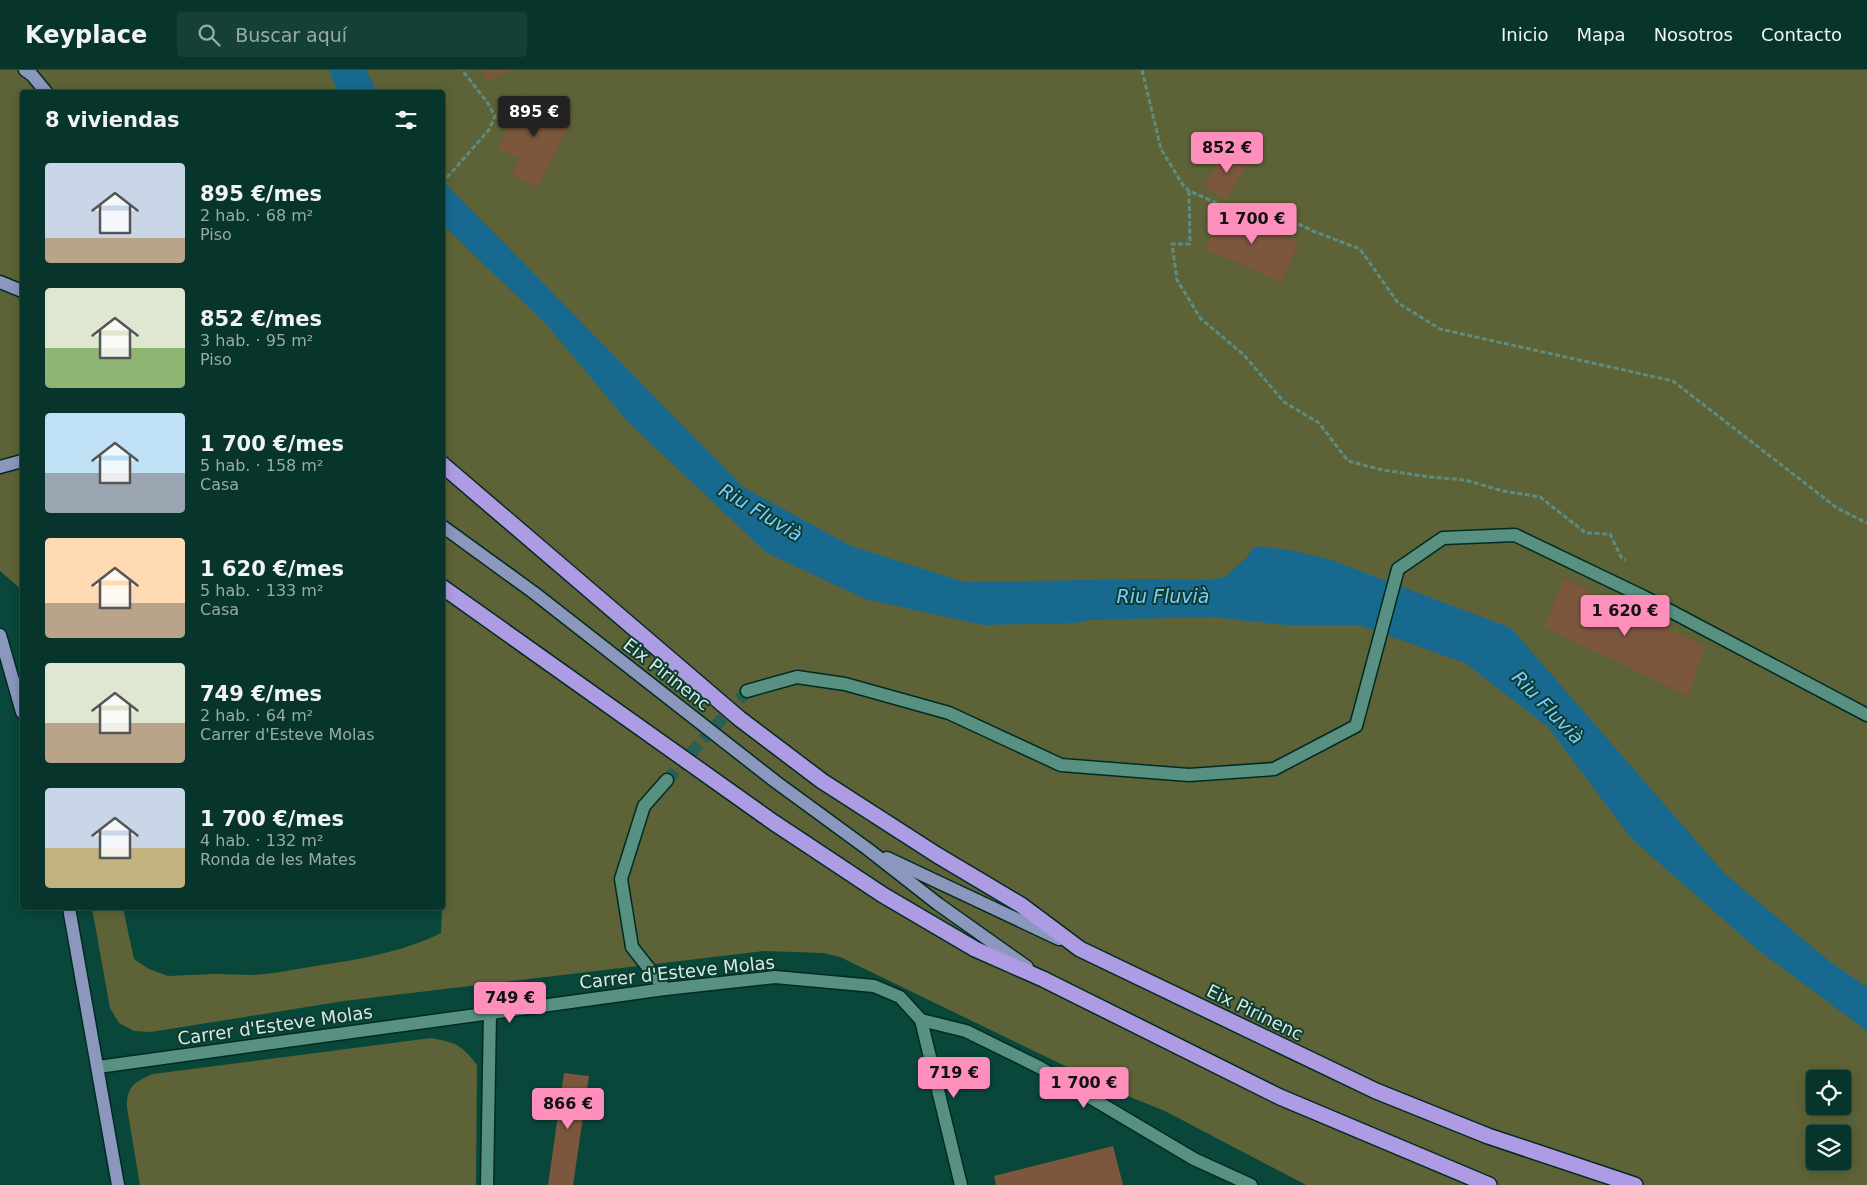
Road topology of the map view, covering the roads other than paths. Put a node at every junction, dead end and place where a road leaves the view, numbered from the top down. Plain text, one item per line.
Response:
1 (25, 70) edge
2 (44, 90) edge
3 (0, 282) edge
4 (20, 290) edge
5 (20, 462) edge
6 (0, 467) edge
7 (445, 467) edge
8 (445, 528) edge
9 (445, 588) edge
10 (0, 635) edge
11 (747, 691) tunnel mouth
12 (20, 705) edge
13 (1867, 715) edge
14 (667, 780) tunnel mouth
15 (869, 850) junction
16 (69, 910) edge
17 (1080, 949) junction
18 (1043, 978) junction
19 (665, 989) junction
20 (490, 1013) junction
21 (921, 1020) junction
22 (98, 1067) junction
23 (118, 1185) edge
24 (487, 1185) edge
25 (961, 1185) edge
26 (1251, 1185) edge
27 (1489, 1185) edge
28 (1635, 1185) edge

1 - 2 main road
3 - 4 main road
5 - 6 main road
7 - 17 highway
8 - 15 main road, Eix Pirinenc
9 - 18 highway
10 - 12 main road
11 - 13 street
14 - 19 street
15 - 17 main road, Eix Pirinenc
15 - 18 main road, Eix Pirinenc
16 - 22 main road
17 - 28 highway, Eix Pirinenc
18 - 27 highway, Eix Pirinenc
19 - 20 street, Carrer d'Esteve Molas
19 - 21 street, Carrer d'Esteve Molas
20 - 22 street, Carrer d'Esteve Molas
20 - 24 street
21 - 25 street
21 - 26 street
22 - 23 main road

